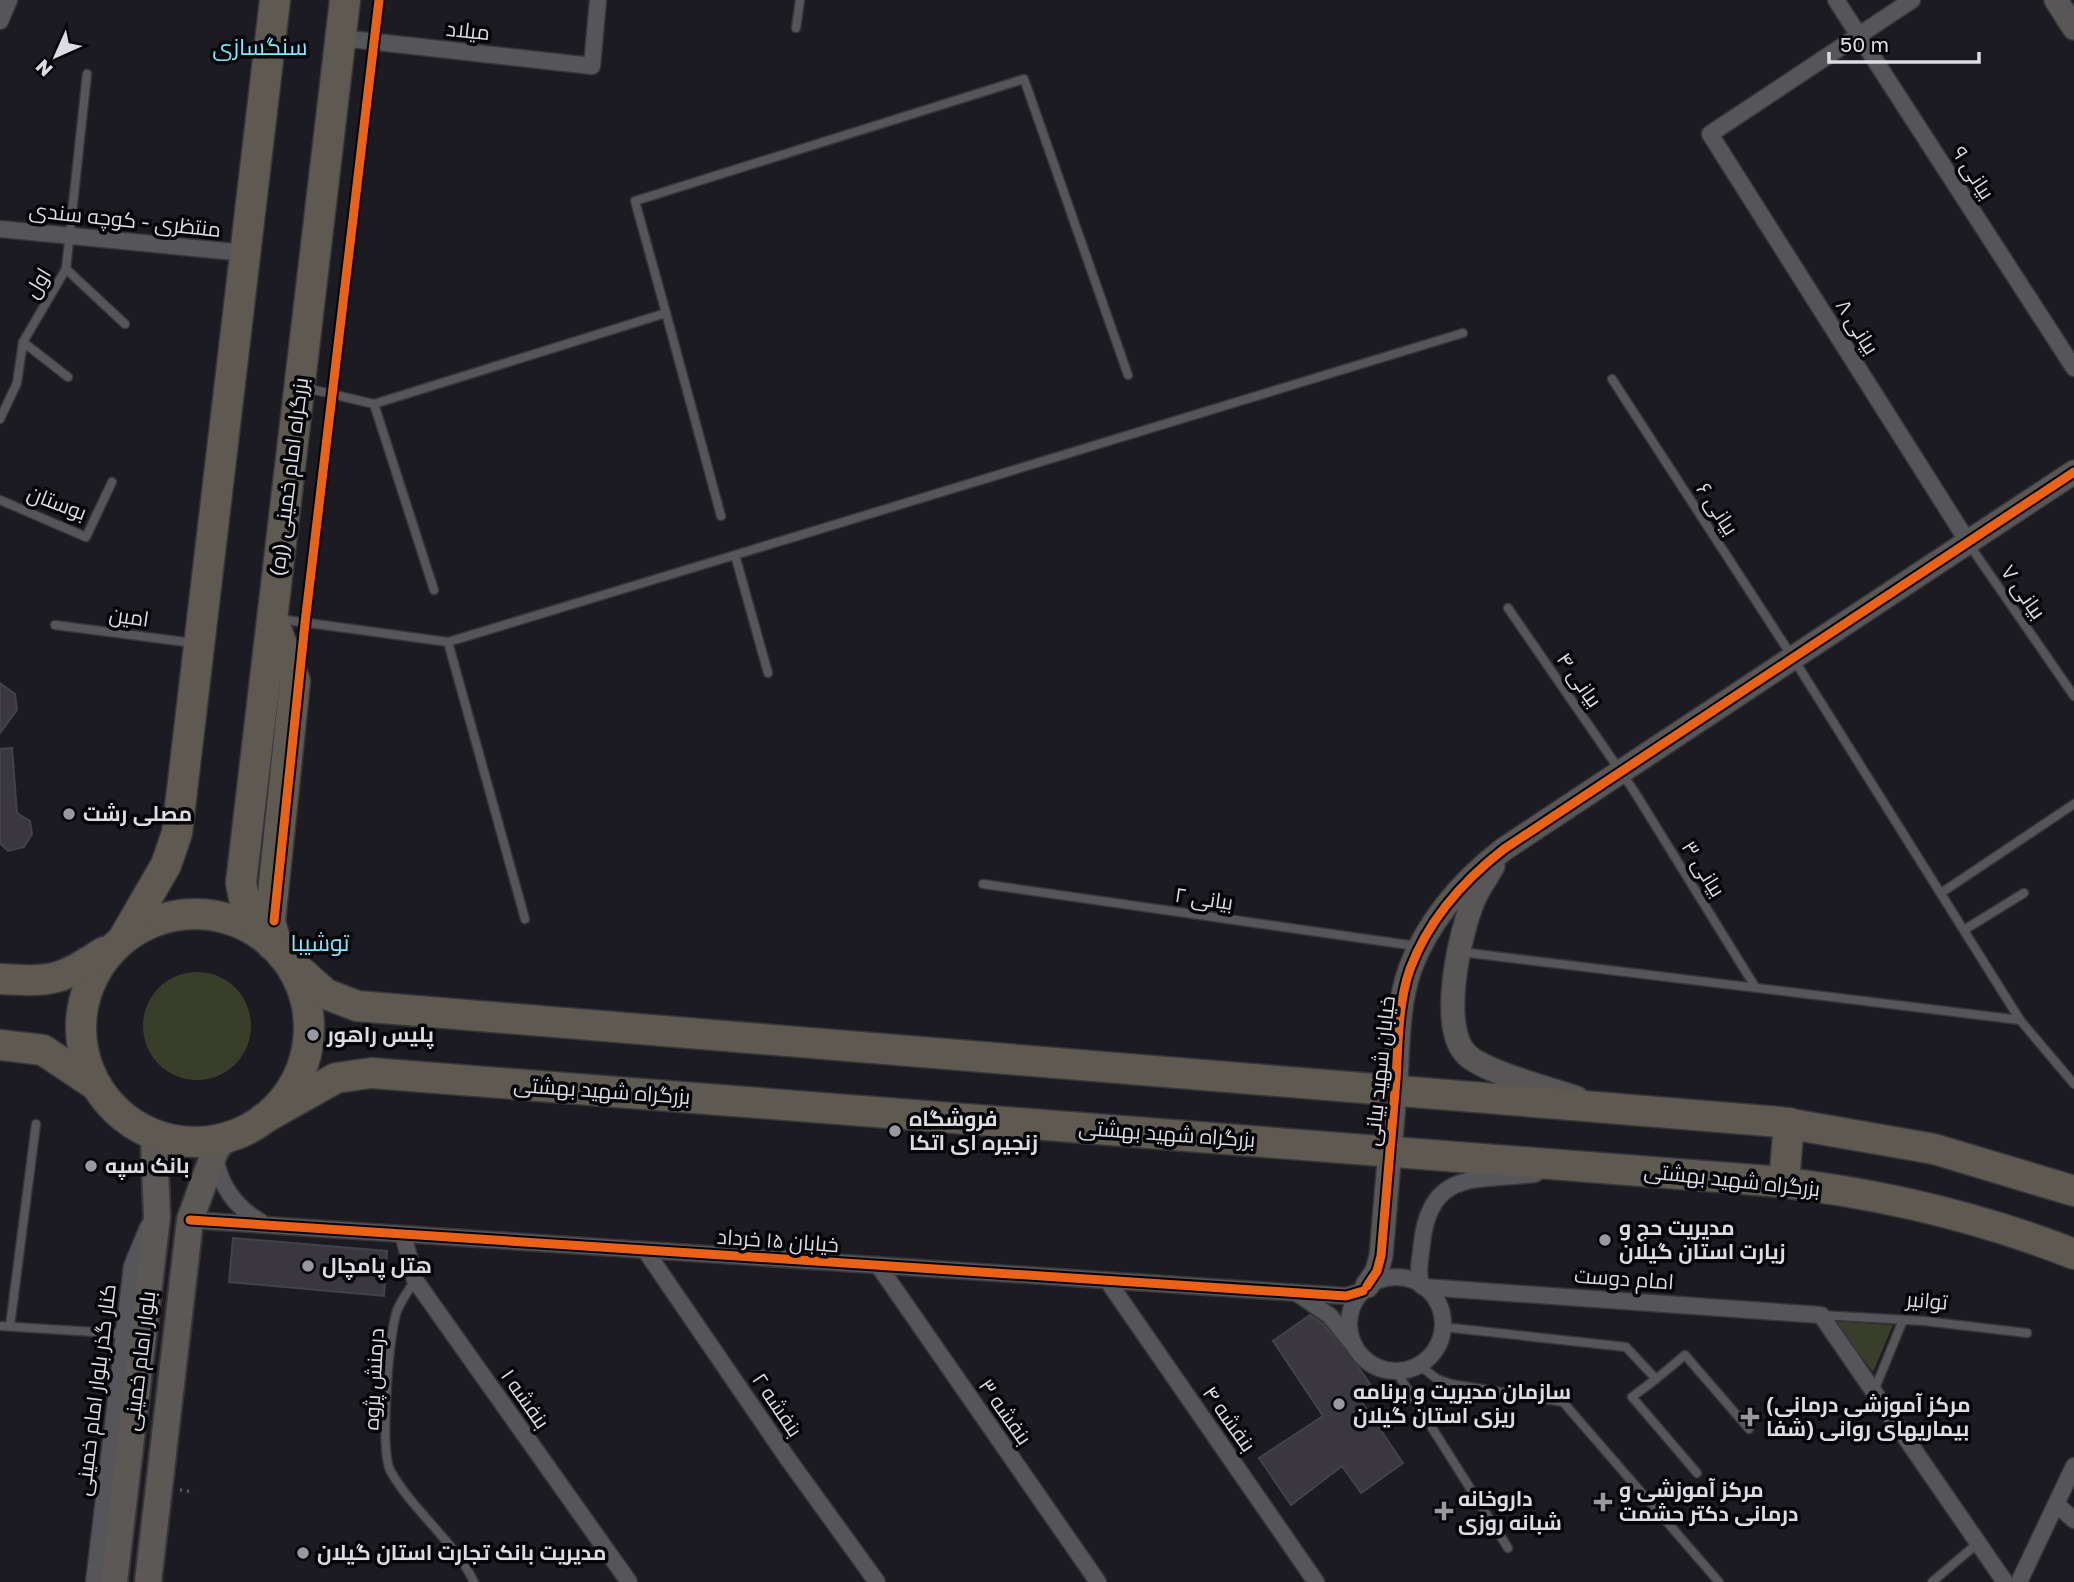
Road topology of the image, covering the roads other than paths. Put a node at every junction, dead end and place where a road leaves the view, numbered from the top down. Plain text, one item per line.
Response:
1 (9, 0) edge
2 (275, 0) edge
3 (345, 0) edge
4 (598, 0) edge
5 (800, 0) edge
6 (1836, 0) edge
7 (1912, 0) edge
8 (2056, 0) edge
9 (0, 21) edge
10 (796, 27) dead end
11 (2074, 28) edge
12 (1859, 35) junction
13 (341, 38) junction
14 (87, 74) dead end
15 (0, 229) edge
16 (70, 236) junction
17 (245, 253) junction
18 (66, 269) junction
19 (666, 313) junction
20 (125, 324) dead end
21 (1463, 333) dead end
22 (23, 342) junction
23 (2074, 368) edge
24 (1128, 375) dead end
25 (68, 377) dead end
26 (1612, 379) dead end
27 (300, 387) junction
28 (374, 404) junction
29 (0, 419) edge
30 (2074, 472) edge
31 (112, 482) dead end
32 (0, 500) edge
33 (721, 516) dead end
34 (1968, 542) junction
35 (736, 555) junction
36 (434, 590) dead end
37 (1508, 608) dead end
38 (272, 618) junction
39 (55, 625) dead end
40 (448, 642) junction
41 (199, 644) junction
42 (1793, 658) junction
43 (768, 673) dead end
44 (2074, 696) edge
45 (1621, 772) junction
46 (2074, 804) edge
47 (1504, 849) junction
48 (983, 884) dead end
49 (1941, 893) junction
50 (2024, 893) dead end
51 (524, 919) dead end
52 (1964, 930) junction
53 (121, 941) junction
54 (1420, 947) junction
55 (278, 951) junction
56 (1461, 952) junction
57 (0, 979) edge
58 (1754, 985) junction
59 (2020, 1020) junction
60 (0, 1045) edge
61 (2074, 1084) edge
62 (99, 1089) junction
63 (1395, 1090) junction
64 (1601, 1107) junction
65 (263, 1119) junction
66 (1789, 1123) junction
67 (36, 1124) dead end
68 (152, 1136) junction
69 (220, 1144) junction
70 (1390, 1151) junction
71 (1597, 1167) junction
72 (1784, 1183) junction
73 (2074, 1191) edge
74 (190, 1220) junction
75 (267, 1225) junction
76 (403, 1234) junction
77 (645, 1250) junction
78 (2074, 1254) edge
79 (878, 1265) junction
80 (415, 1280) junction
81 (1107, 1280) junction
82 (1423, 1286) junction
83 (1365, 1288) junction
84 (1293, 1292) junction
85 (1821, 1315) junction
86 (1903, 1320) junction
87 (5, 1326) edge
88 (1443, 1327) junction
89 (2027, 1333) dead end
90 (133, 1334) junction
91 (1357, 1350) junction
92 (1419, 1364) junction
93 (1396, 1371) junction
94 (1656, 1379) junction
95 (1874, 1391) junction
96 (1749, 1429) dead end
97 (2074, 1466) edge
98 (1697, 1473) dead end
99 (2056, 1504) junction
100 (2074, 1520) edge
101 (1978, 1543) junction
102 (1508, 1548) dead end
103 (94, 1582) edge
104 (114, 1582) edge
105 (148, 1582) edge
106 (474, 1582) edge
107 (629, 1582) edge
108 (877, 1582) edge
109 (1098, 1582) edge
110 (1316, 1582) edge
111 (1718, 1582) edge
112 (1932, 1582) edge
113 (2005, 1582) edge
114 (2019, 1582) edge

1 - 9 street
2 - 17 highway
3 - 13 highway, بزرگراه امام خمینی (ره)
4 - 13 street, میلاد
5 - 10 lane
6 - 12 street, بیانی ۹
7 - 12 street
8 - 11 street
12 - 23 street, بیانی ۹
12 - 34 street, بیانی ۸
13 - 27 highway, بزرگراه امام خمینی (ره)
14 - 16 lane, اول
15 - 16 street, منتظری - کوچه سندی
16 - 17 street, منتظری - کوچه سندی
16 - 18 lane, اول
17 - 41 highway
18 - 20 lane
18 - 22 lane, اول
19 - 24 lane
19 - 28 lane
19 - 33 lane
21 - 35 lane
22 - 25 lane
22 - 29 lane, اول
26 - 42 lane, بیانی ۶
27 - 28 lane
27 - 38 highway, بزرگراه امام خمینی (ره)
28 - 36 lane
30 - 34 street, خیابان شهید بیانی
31 - 32 lane, بوستان
34 - 42 street, خیابان شهید بیانی
34 - 44 lane, بیانی ۷
35 - 40 lane
35 - 43 lane
37 - 45 lane, بیانی ۴
38 - 40 lane
38 - 55 highway
39 - 41 lane, امین
40 - 51 lane
41 - 53 highway
42 - 45 street, خیابان شهید بیانی
42 - 49 lane, بیانی ۶
45 - 47 street, خیابان شهید بیانی
45 - 58 lane, بیانی ۳
46 - 49 lane
47 - 54 street, خیابان شهید بیانی
47 - 56 street
48 - 54 lane, بیانی ۲
49 - 52 lane, بیانی ۶
50 - 52 lane
52 - 59 lane, بیانی ۶
53 - 55 highway
53 - 57 highway
53 - 62 highway
54 - 63 street, خیابان شهید بیانی
55 - 63 highway
55 - 65 highway
56 - 58 lane
56 - 64 street
58 - 59 lane
59 - 61 lane, بیانی ۶
60 - 62 highway
62 - 68 highway
63 - 64 highway
63 - 70 street, خیابان شهید بیانی
64 - 66 highway
65 - 69 highway
65 - 70 highway, بزرگراه شهید بهشتی
66 - 72 highway
66 - 73 highway
67 - 87 lane
68 - 69 highway
68 - 90 main road, بلوار امام خمینی
69 - 74 main road, بلوار امام خمینی
69 - 75 street
70 - 71 highway, بزرگراه شهید بهشتی
70 - 83 street, خیابان شهید بیانی
71 - 72 highway, بزرگراه شهید بهشتی
71 - 82 street
72 - 78 highway, بزرگراه شهید بهشتی
74 - 75 street, خیابان ۱۵ خرداد
74 - 105 main road, بلوار امام خمینی
75 - 76 street, خیابان ۱۵ خرداد
76 - 77 street, خیابان ۱۵ خرداد
76 - 80 street, بنفشه ۱
77 - 79 street, خیابان ۱۵ خرداد
77 - 108 street, بنفشه ۲
79 - 81 street, خیابان ۱۵ خرداد
79 - 109 street, بنفشه ۳
80 - 106 lane, درمنش پژوه
80 - 107 street, بنفشه ۱
81 - 84 street, خیابان ۱۵ خرداد
81 - 110 street, بنفشه ۴
82 - 83 street
82 - 85 street, امام دوست
82 - 88 street
83 - 84 street, خیابان ۱۵ خرداد
83 - 91 street
84 - 91 street
85 - 86 lane, توانیر
85 - 95 street
86 - 89 lane, توانیر
86 - 95 lane
87 - 90 lane
88 - 92 street
88 - 94 lane
90 - 103 street, کنار گذر بلوار امام خمینی
90 - 104 main road, بلوار امام خمینی
91 - 93 street
92 - 93 street
92 - 111 lane
93 - 102 lane
94 - 96 lane
94 - 98 lane
95 - 101 street
97 - 99 street
99 - 100 street
99 - 114 street
101 - 112 lane
101 - 113 street

